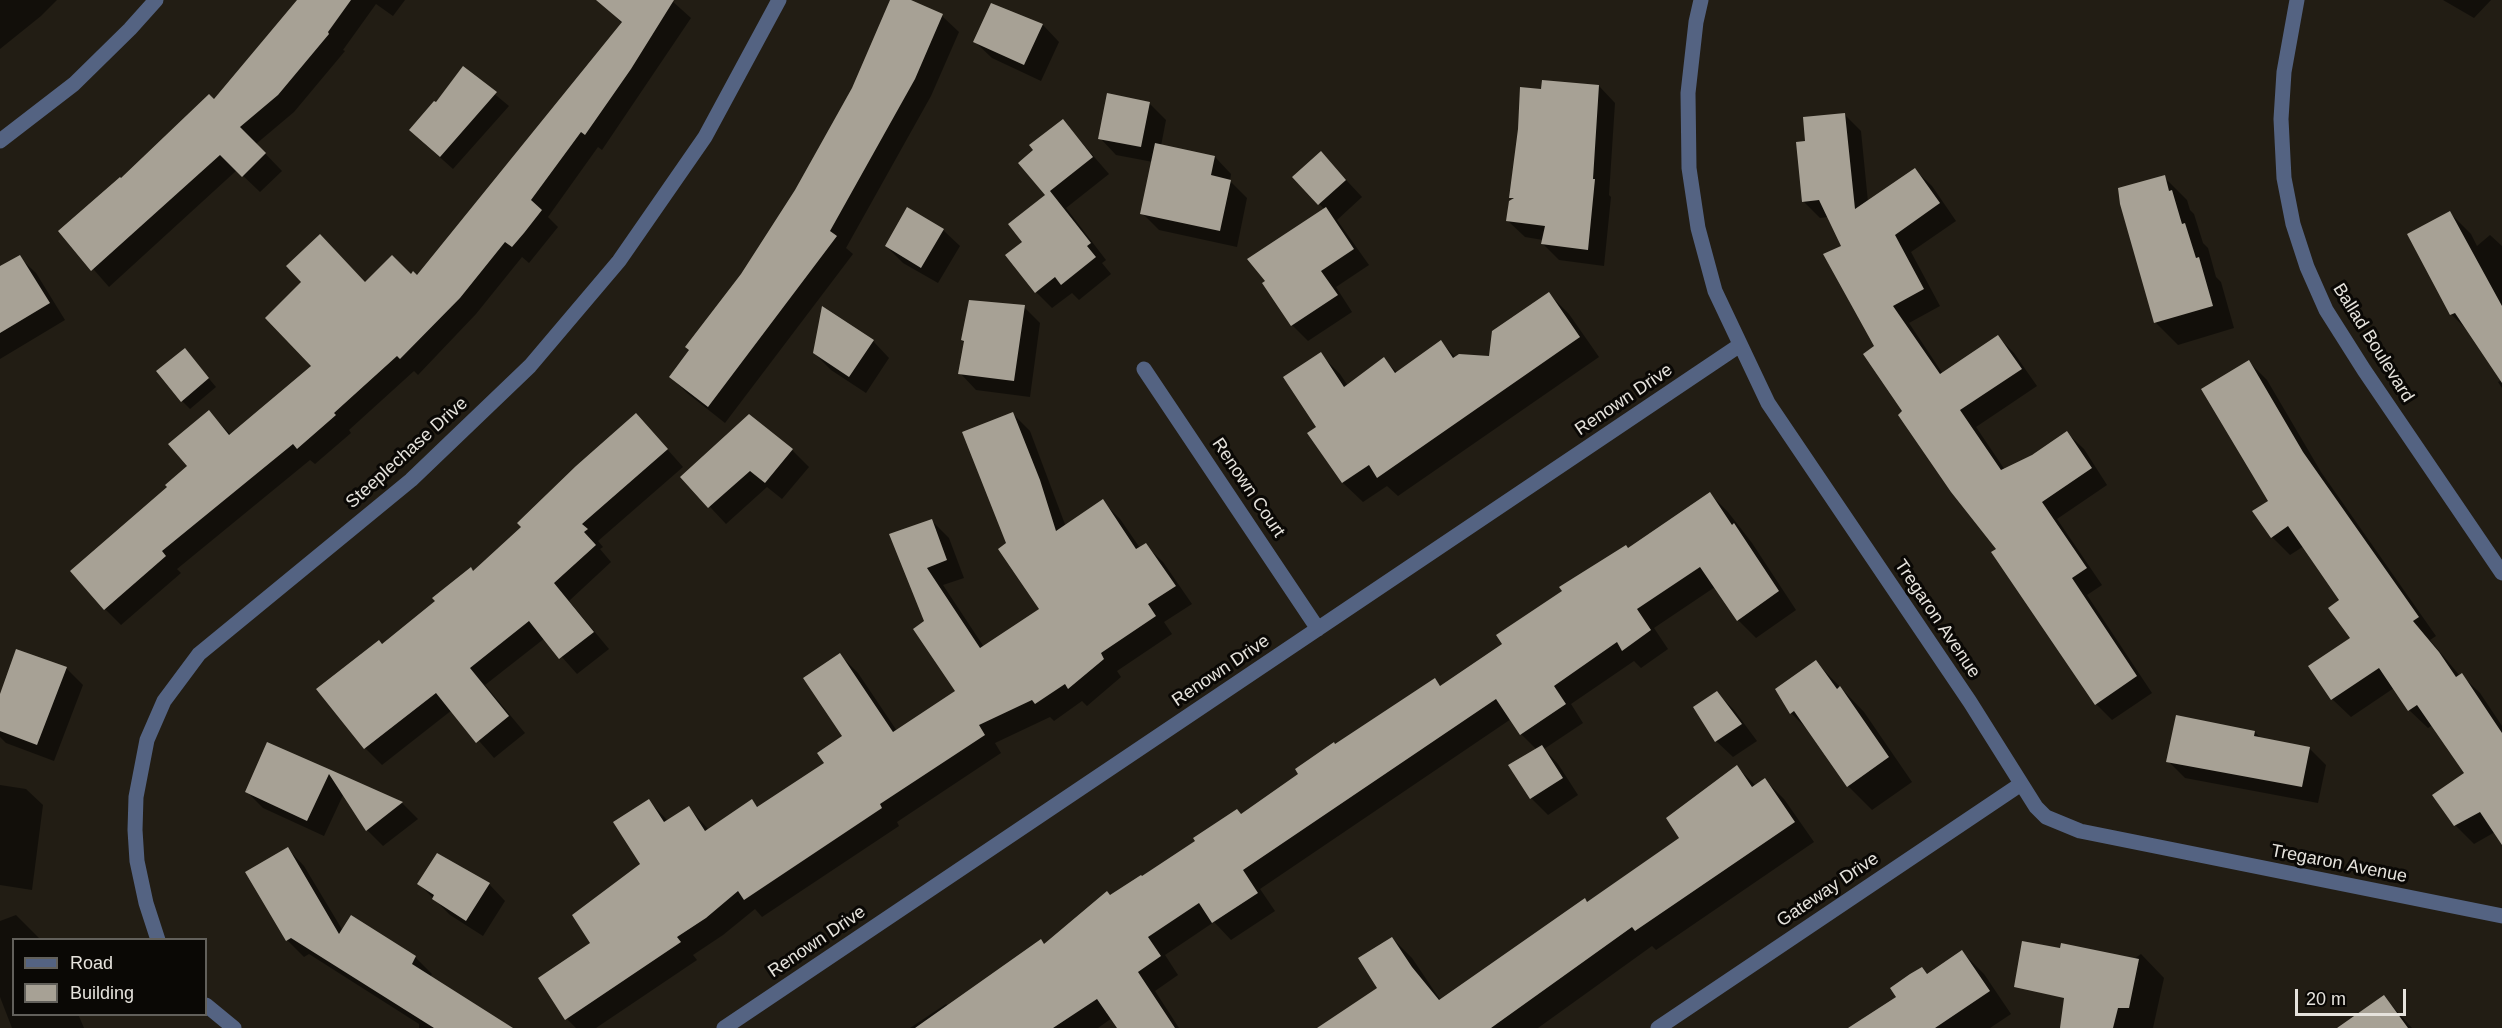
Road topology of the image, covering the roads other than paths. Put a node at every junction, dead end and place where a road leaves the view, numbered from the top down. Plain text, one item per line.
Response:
1 (156, 0) edge
2 (780, 0) edge
3 (1701, 0) edge
4 (2297, 0) edge
5 (0, 141) edge
6 (1740, 345) junction
7 (1143, 369) dead end
8 (2502, 573) edge
9 (1318, 629) junction
10 (2021, 784) junction
11 (2502, 916) edge
12 (158, 938) edge
13 (207, 1006) edge
14 (234, 1028) edge
15 (724, 1028) edge
16 (1658, 1028) edge

1 - 5 street
2 - 12 street, Steeplechase Drive
3 - 6 street, Tregaron Avenue
4 - 8 street, Ballad Boulevard
6 - 9 street, Renown Drive
6 - 10 street, Tregaron Avenue
7 - 9 street, Renown Court
9 - 15 street, Renown Drive
10 - 11 street, Tregaron Avenue
10 - 16 street, Gateway Drive
13 - 14 street

